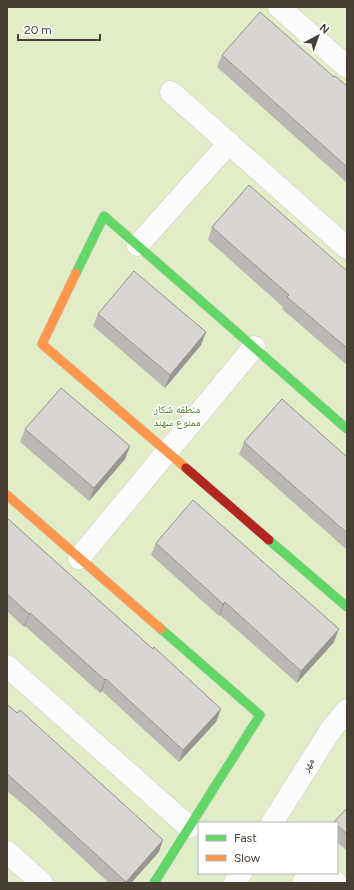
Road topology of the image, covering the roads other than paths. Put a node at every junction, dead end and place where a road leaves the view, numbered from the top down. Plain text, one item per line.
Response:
1 (279, 7) edge
2 (347, 67) edge
3 (171, 92) dead end
4 (229, 143) junction
5 (138, 245) junction
6 (347, 248) edge
7 (254, 347) junction
8 (347, 430) edge
9 (167, 452) junction
10 (7, 495) edge
11 (79, 558) junction
12 (347, 608) edge
13 (7, 666) edge
14 (347, 710) edge
15 (273, 822) edge
16 (189, 827) junction
17 (7, 852) edge
18 (240, 874) edge
19 (308, 874) edge
20 (326, 874) edge
21 (42, 883) edge
22 (154, 883) edge
23 (235, 883) edge
24 (303, 883) edge
25 (336, 883) edge

1 - 2 street
3 - 4 street
4 - 5 street
4 - 6 street
5 - 7 street
5 - 9 street
7 - 8 street
7 - 9 street
9 - 11 street
9 - 12 street
10 - 11 street
11 - 16 street
13 - 16 street
14 - 15 street, مهر
16 - 22 street
17 - 21 street
18 - 23 street
19 - 24 street
20 - 25 street

